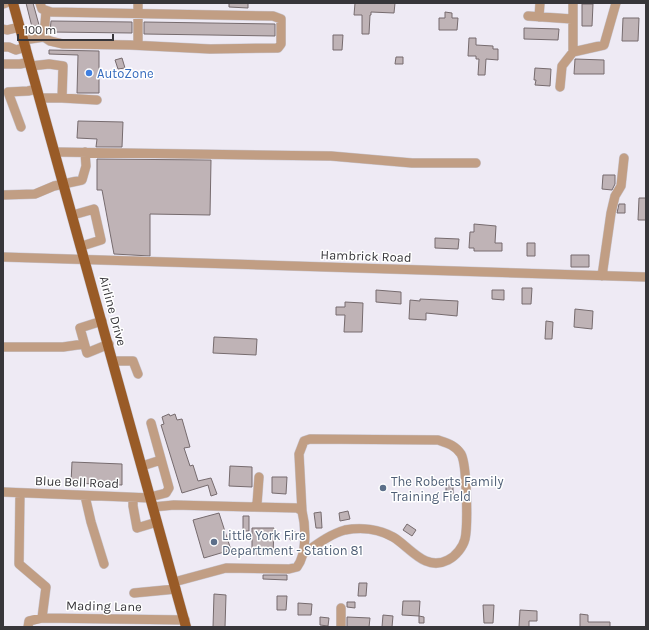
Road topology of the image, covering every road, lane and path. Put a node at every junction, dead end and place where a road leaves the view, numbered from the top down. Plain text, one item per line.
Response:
1 (6, 3) edge
2 (13, 3) edge
3 (40, 3) edge
4 (138, 3) edge
5 (540, 3) edge
6 (573, 3) edge
7 (616, 3) edge
8 (3, 4) edge
9 (46, 11) junction
10 (138, 13) junction
11 (528, 16) dead end
12 (539, 17) junction
13 (572, 19) junction
14 (20, 27) junction
15 (3, 29) edge
16 (44, 37) junction
17 (24, 44) junction
18 (138, 45) junction
19 (3, 47) edge
20 (573, 52) junction
21 (3, 64) edge
22 (30, 64) junction
23 (560, 87) dead end
24 (39, 93) junction
25 (62, 98) junction
26 (97, 100) dead end
27 (20, 127) dead end
28 (56, 152) junction
29 (86, 152) junction
30 (624, 158) dead end
31 (476, 163) dead end
32 (64, 184) junction
33 (3, 194) edge
34 (73, 215) junction
35 (82, 246) junction
36 (3, 257) edge
37 (85, 258) junction
38 (602, 276) junction
39 (646, 277) edge
40 (102, 321) junction
41 (84, 344) junction
42 (109, 344) junction
43 (3, 347) edge
44 (113, 360) junction
45 (138, 374) dead end
46 (151, 423) dead end
47 (162, 460) junction
48 (142, 466) junction
49 (260, 477) dead end
50 (3, 492) edge
51 (20, 493) junction
52 (85, 496) junction
53 (133, 498) junction
54 (151, 501) junction
55 (253, 507) junction
56 (302, 512) junction
57 (157, 522) junction
58 (303, 554) junction
59 (104, 564) dead end
60 (175, 586) junction
61 (134, 593) dead end
62 (341, 608) dead end
63 (42, 618) junction
64 (185, 624) edge
65 (28, 627) edge
66 (341, 627) edge

1 - 8 street
2 - 14 main road, Airline Drive
3 - 9 street
4 - 10 street
5 - 12 street
6 - 13 street
7 - 20 street
9 - 10 street
9 - 16 street
10 - 18 street
10 - 18 street
11 - 12 street
12 - 13 street
13 - 20 street
14 - 15 street
14 - 17 main road, Airline Drive
16 - 17 street
16 - 18 street
17 - 19 street
17 - 22 main road, Airline Drive
20 - 23 street
21 - 22 street
22 - 24 main road, Airline Drive
22 - 25 street
24 - 25 street
24 - 27 street
24 - 28 main road, Airline Drive
25 - 26 street
28 - 29 street
28 - 32 main road, Airline Drive
29 - 31 street
29 - 32 street
30 - 38 street
32 - 33 street
32 - 34 main road, Airline Drive
34 - 35 main road, Airline Drive
34 - 35 street
35 - 37 main road, Airline Drive
36 - 37 street, Hambrick Road
37 - 38 street, Hambrick Road
37 - 40 main road, Airline Drive
38 - 39 street, Hambrick Road
40 - 41 street
40 - 42 main road, Airline Drive
41 - 42 street
41 - 43 street
42 - 44 main road, Airline Drive
44 - 45 street
44 - 48 main road, Airline Drive
46 - 47 street
47 - 48 street
47 - 54 street
48 - 54 main road, Airline Drive
49 - 55 street
50 - 51 street, Blue Bell Road
51 - 52 street, Blue Bell Road
51 - 63 street
52 - 53 street, Blue Bell Road
52 - 59 street
53 - 54 street, Blue Bell Road
53 - 57 street
54 - 55 street, Blue Bell Road
54 - 57 main road, Airline Drive
55 - 56 street, Blue Bell Road
56 - 58 street
56 - 58 street
57 - 60 main road, Airline Drive
58 - 60 street
60 - 61 street
60 - 64 main road, Airline Drive
62 - 66 street
63 - 64 street, Mading Lane
63 - 65 street

